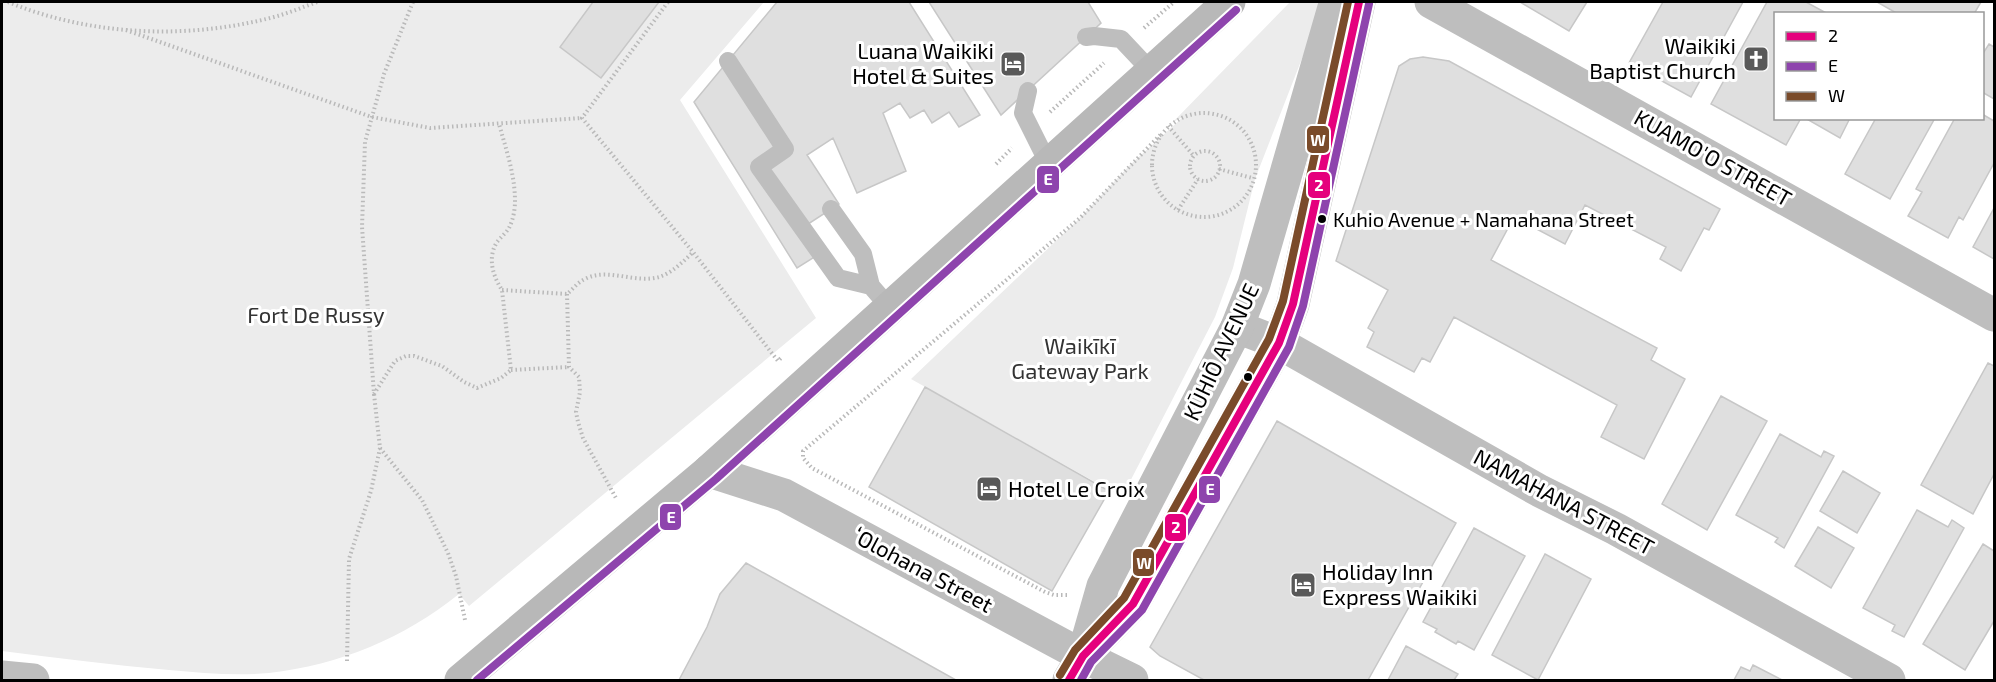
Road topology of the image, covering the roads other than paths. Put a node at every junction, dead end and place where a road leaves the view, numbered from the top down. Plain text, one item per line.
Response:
1 (1338, 2) edge
2 (1359, 2) edge
3 (1431, 2) edge
4 (1219, 5) edge
5 (1086, 37) dead end
6 (728, 62) dead end
7 (1152, 72) junction
8 (1028, 91) dead end
9 (1049, 165) junction
10 (831, 209) dead end
11 (881, 297) junction
12 (1995, 315) edge
13 (1237, 327) junction
14 (1279, 343) junction
15 (709, 471) junction
16 (1076, 668) edge
17 (2, 677) edge
18 (33, 681) edge
19 (461, 681) edge
20 (1132, 681) edge
21 (1889, 681) edge

1 - 13 street, KŪHIŌ AVENUE
2 - 14 street, KŪHIŌ AVENUE
3 - 12 street, KUAMO'O STREET
4 - 7 main road
5 - 7 lane
6 - 11 lane
7 - 9 main road
8 - 9 lane
9 - 11 main road
10 - 11 lane
11 - 15 main road
13 - 14 street, NAMAHANA STREET
13 - 16 street, KŪHIŌ AVENUE
14 - 16 street, KŪHIŌ AVENUE
14 - 21 street, NAMAHANA STREET
15 - 16 street, ʻOlohana Street
15 - 19 main road
16 - 20 street, ʻOlohana Street
17 - 18 street

